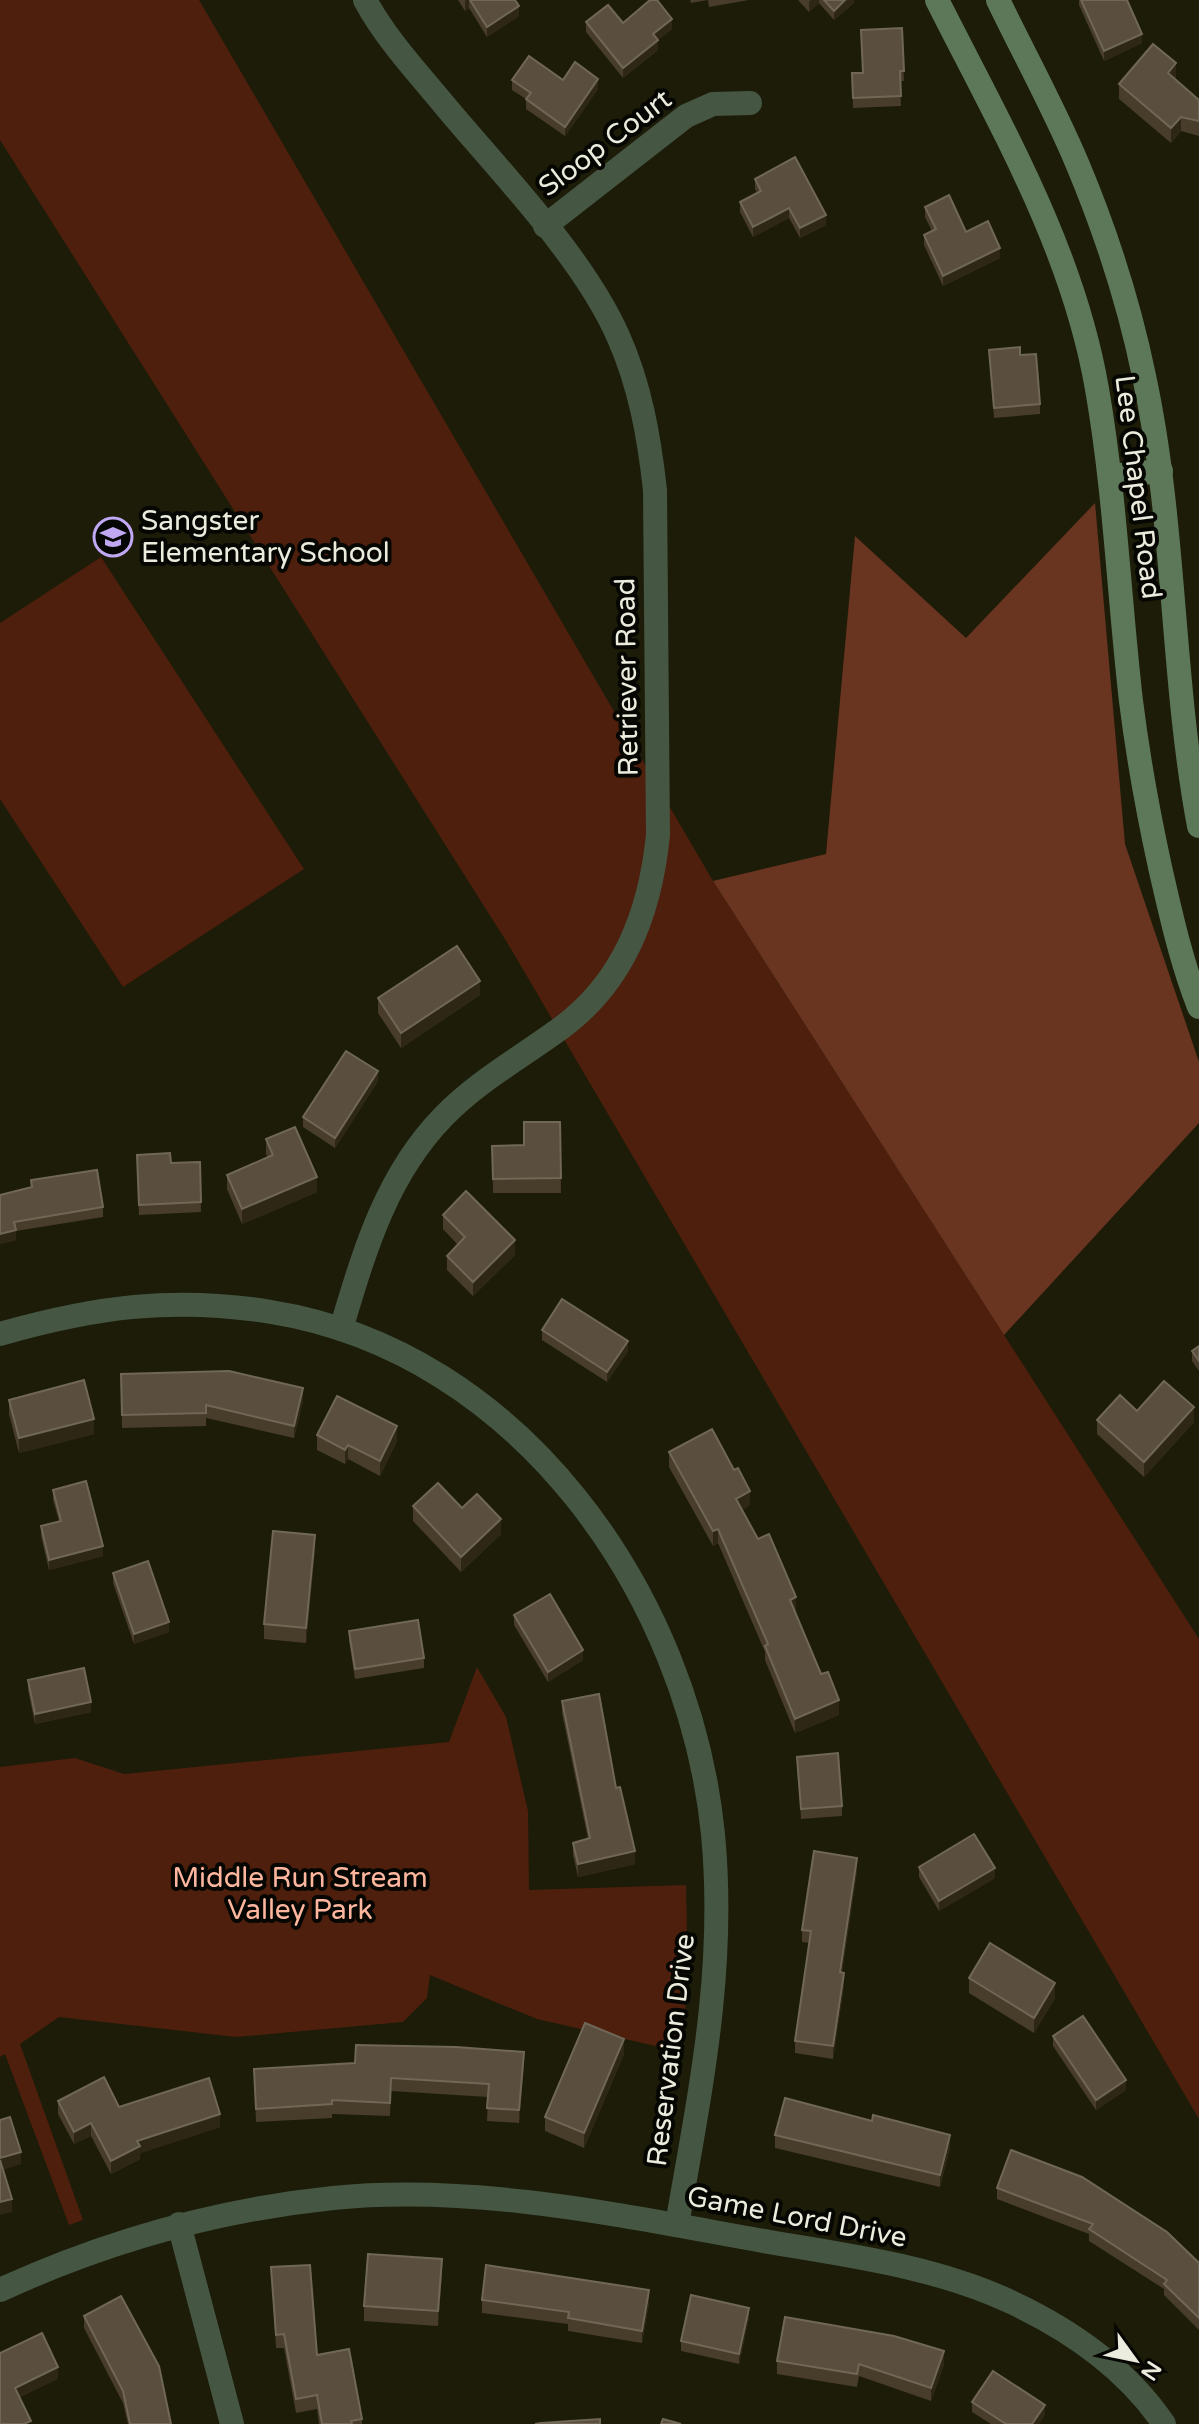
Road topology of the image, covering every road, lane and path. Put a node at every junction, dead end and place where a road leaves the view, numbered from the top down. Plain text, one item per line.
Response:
1 (365, 0) edge
2 (937, 0) edge
3 (998, 0) edge
4 (750, 103) dead end
5 (545, 226) junction
6 (1161, 471) junction
7 (1111, 476) junction
8 (1199, 826) edge
9 (1199, 1007) edge
10 (341, 1329) junction
11 (0, 1334) edge
12 (179, 2224) junction
13 (677, 2225) junction
14 (0, 2290) edge
15 (232, 2424) edge
16 (1164, 2424) edge

1 - 5 street, Retriever Road
2 - 7 main road, Lee Chapel Road
3 - 6 main road, Lee Chapel Road
4 - 5 street, Sloop Court
5 - 10 street, Retriever Road
6 - 7 main road
6 - 8 main road, Lee Chapel Road
7 - 9 main road, Lee Chapel Road
10 - 11 street, Reservation Drive
10 - 13 street, Reservation Drive
12 - 13 street, Game Lord Drive
12 - 14 street, Game Lord Drive
12 - 15 street
13 - 16 street, Game Lord Drive

